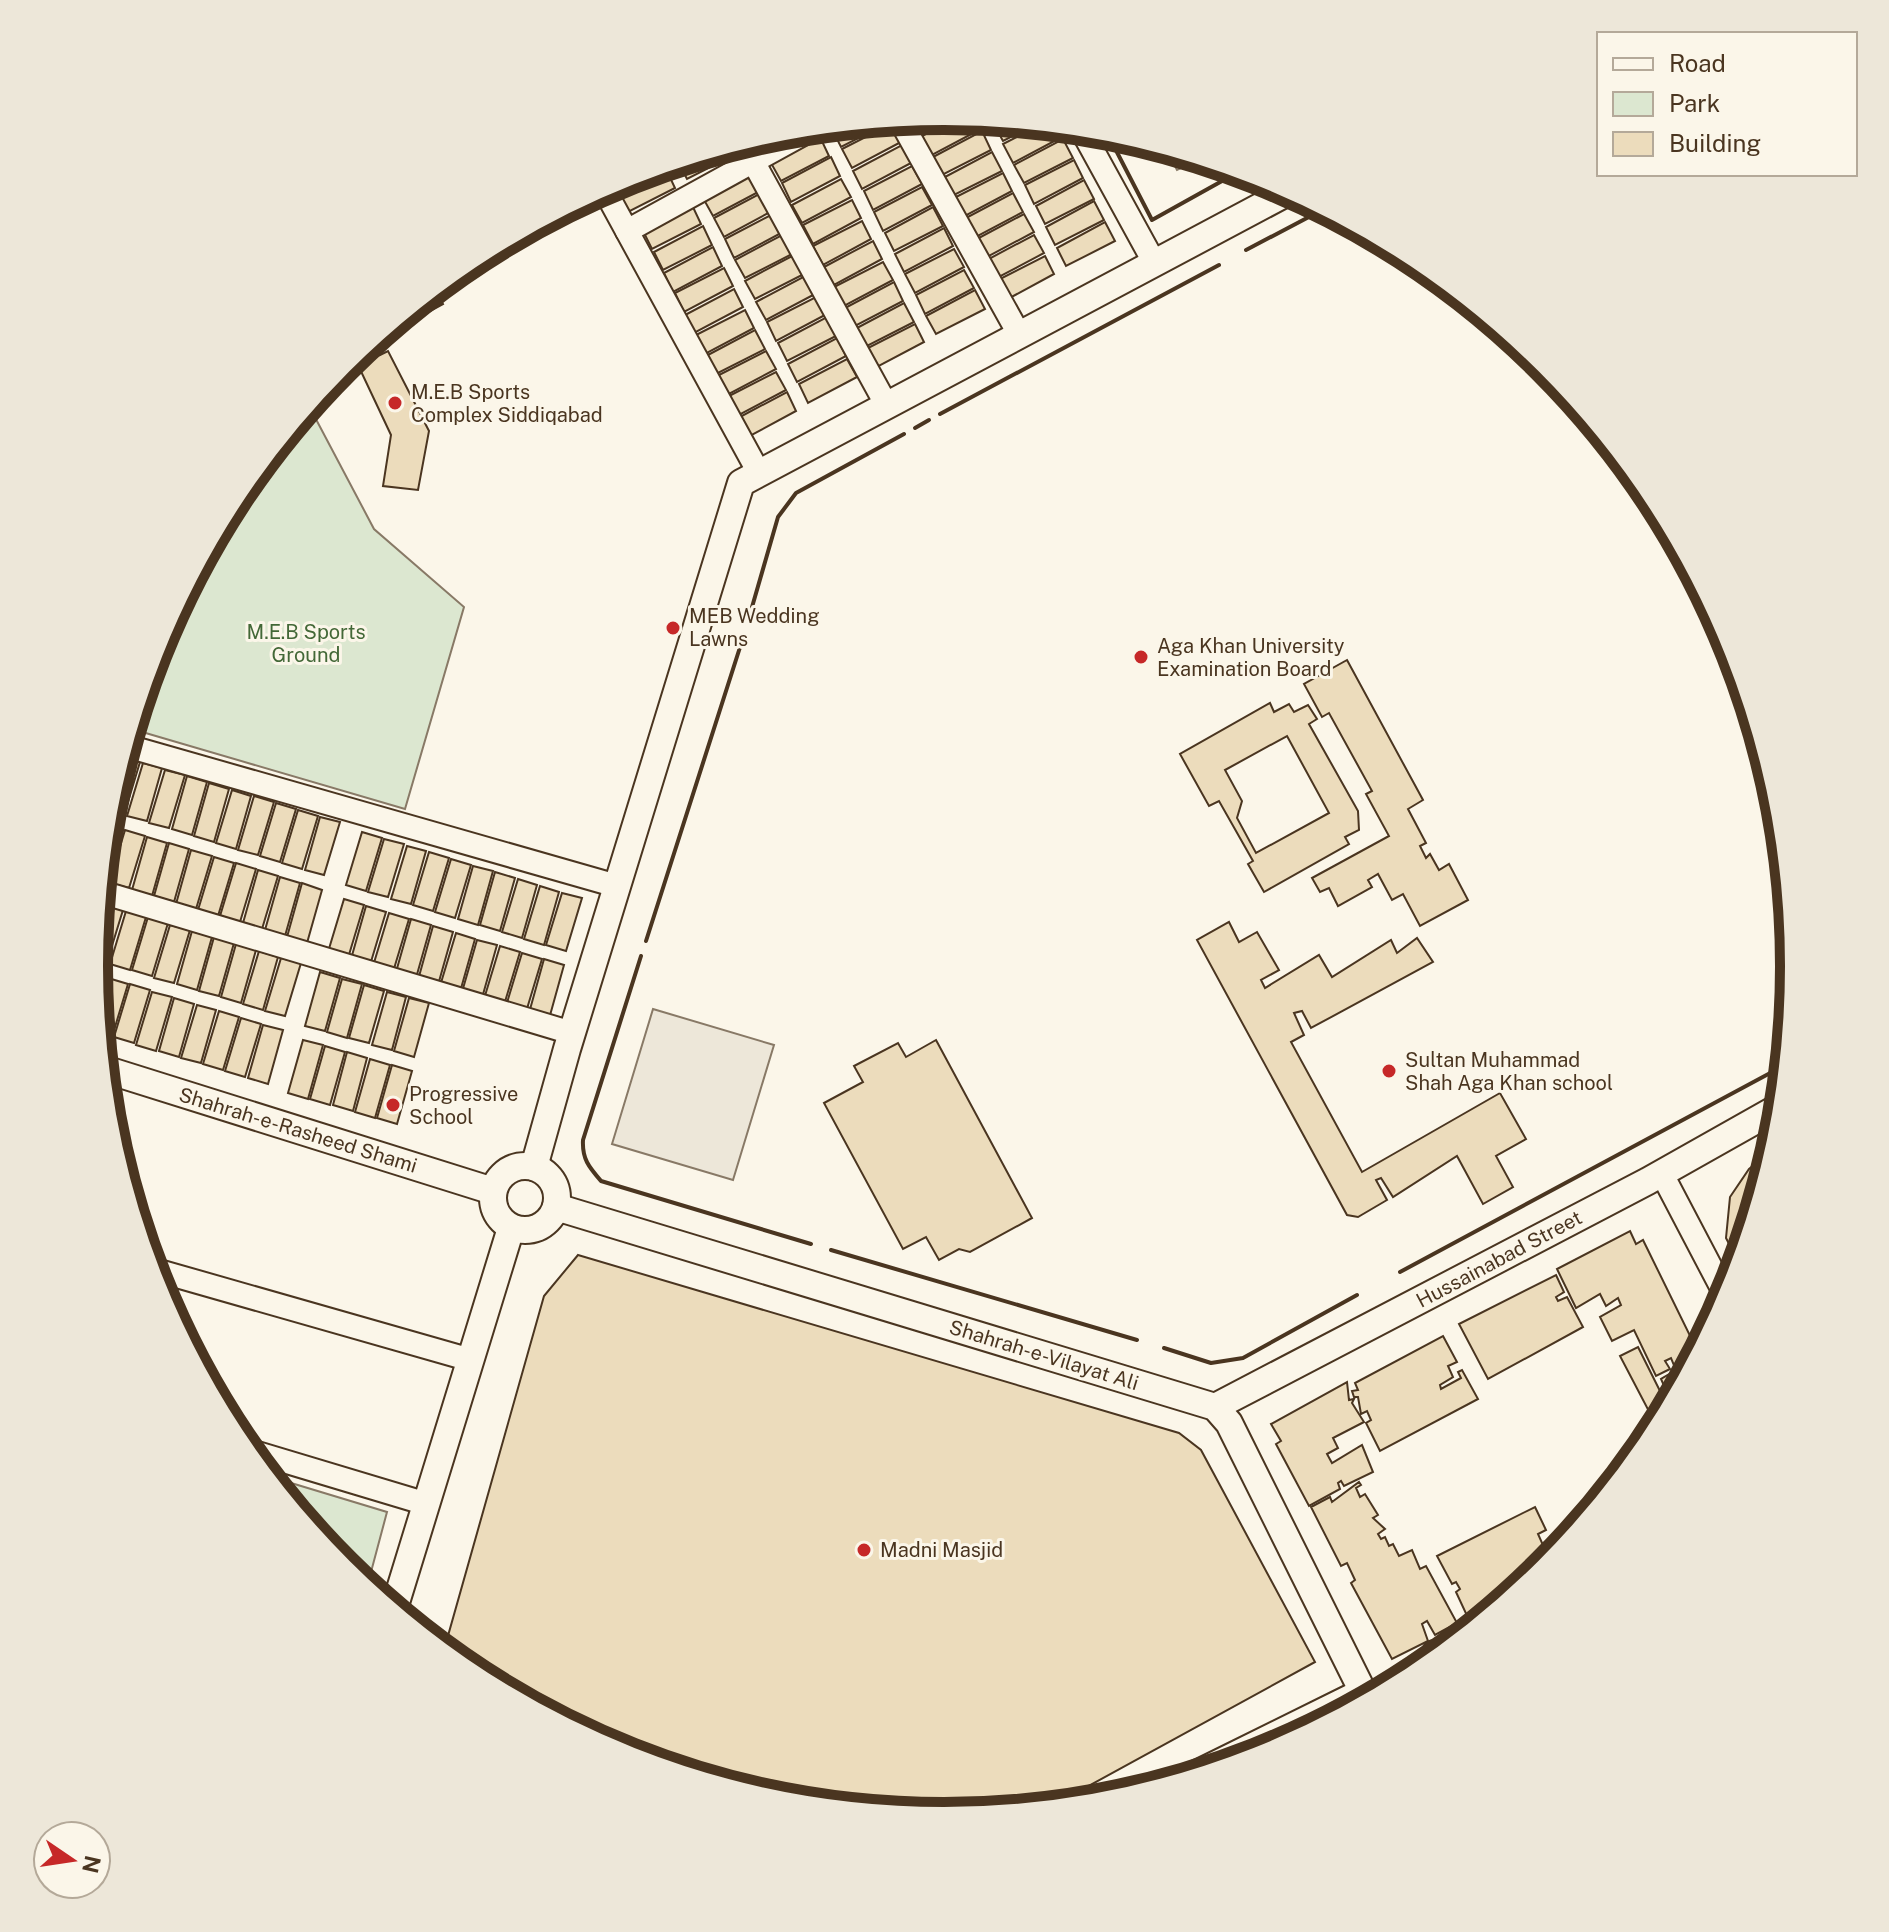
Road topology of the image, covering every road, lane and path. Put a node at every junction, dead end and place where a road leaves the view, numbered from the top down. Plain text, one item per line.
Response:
1 (906, 131) edge
2 (1089, 143) edge
3 (749, 153) edge
4 (745, 154) edge
5 (1276, 198) edge
6 (610, 200) edge
7 (627, 231) junction
8 (1155, 264) junction
9 (1020, 336) junction
10 (887, 406) junction
11 (759, 473) junction
12 (137, 749) edge
13 (617, 886) junction
14 (111, 895) edge
15 (572, 1033) junction
16 (115, 1072) edge
17 (1768, 1114) edge
18 (534, 1167) junction
19 (1662, 1174) junction
20 (493, 1191) junction
21 (556, 1207) junction
22 (511, 1228) junction
23 (167, 1273) edge
24 (1719, 1282) edge
25 (471, 1360) junction
26 (1215, 1407) junction
27 (267, 1456) edge
28 (427, 1504) junction
29 (397, 1599) edge
30 (1363, 1690) edge

1 - 9 street
2 - 8 street
3 - 10 street
4 - 7 street
5 - 8 street
6 - 7 street
7 - 11 street
8 - 9 street
9 - 10 street
10 - 11 street
11 - 13 street
12 - 13 street
13 - 15 street
14 - 15 street
15 - 18 street
16 - 20 street, Shahrah-e-Rasheed Shami
17 - 19 street, Hussainabad Street
18 - 20 street
18 - 21 street
19 - 24 street
19 - 26 street, Hussainabad Street
20 - 22 street
21 - 22 street
21 - 26 street, Shahrah-e-Vilayat Ali
22 - 25 street
23 - 25 street
25 - 28 street
26 - 30 street
27 - 28 street
28 - 29 street

